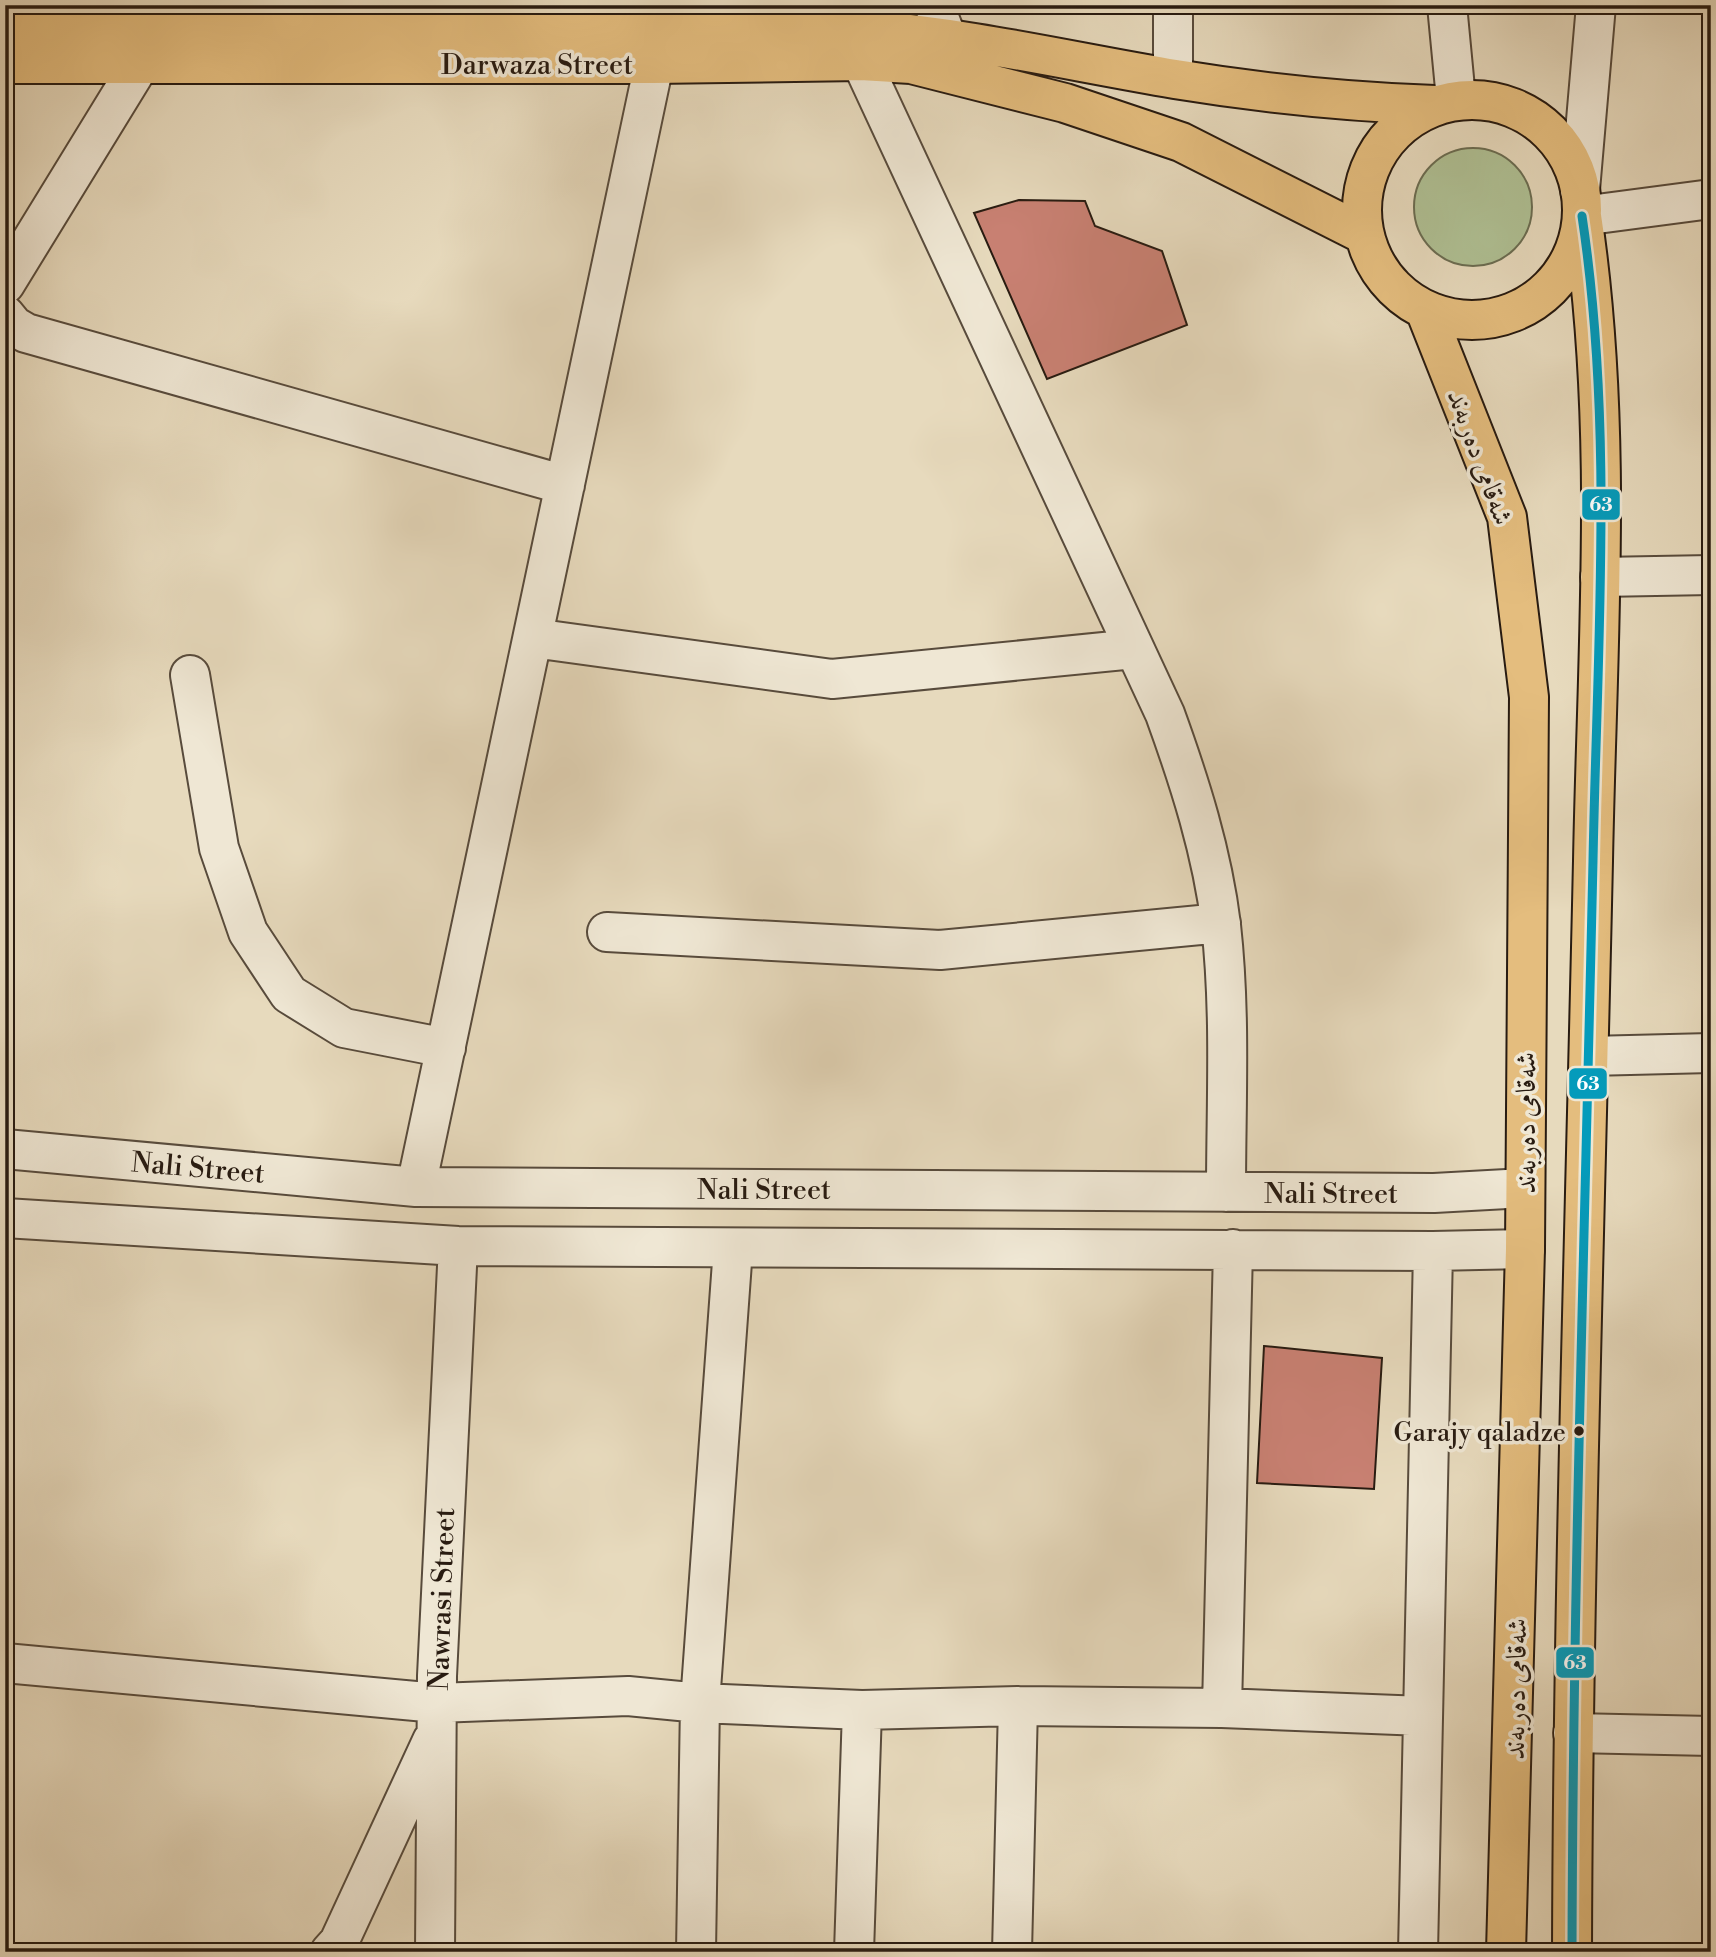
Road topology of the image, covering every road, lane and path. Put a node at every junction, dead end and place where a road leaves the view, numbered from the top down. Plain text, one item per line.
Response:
1 (1172, 5) edge
2 (1447, 5) edge
3 (1596, 5) edge
4 (144, 17) edge
5 (719, 18) edge
6 (941, 22) edge
7 (27, 24) edge
8 (861, 61) junction
9 (5, 64) edge
10 (140, 64) junction
11 (654, 64) junction
12 (1173, 78) junction
13 (1445, 102) junction
14 (1711, 199) edge
15 (1581, 203) junction
16 (1364, 235) junction
17 (5, 284) edge
18 (1425, 310) junction
19 (5, 315) edge
20 (565, 485) junction
21 (1711, 575) edge
22 (1600, 577) junction
23 (533, 638) junction
24 (1134, 649) junction
25 (190, 675) dead end
26 (1221, 923) junction
27 (607, 932) dead end
28 (446, 1048) junction
29 (1711, 1054) edge
30 (1589, 1056) junction
31 (5, 1149) edge
32 (416, 1187) junction
33 (1525, 1188) junction
34 (1226, 1192) junction
35 (5, 1219) edge
36 (458, 1247) junction
37 (733, 1248) junction
38 (1233, 1249) junction
39 (1525, 1249) junction
40 (1433, 1251) junction
41 (5, 1663) edge
42 (700, 1703) junction
43 (1018, 1706) junction
44 (1222, 1708) junction
45 (862, 1710) junction
46 (437, 1716) junction
47 (1423, 1716) junction
48 (1573, 1733) junction
49 (1711, 1736) edge
50 (330, 1952) edge
51 (435, 1952) edge
52 (696, 1952) edge
53 (854, 1952) edge
54 (1012, 1952) edge
55 (1418, 1952) edge
56 (1506, 1952) edge
57 (1572, 1952) edge

1 - 12 street
2 - 13 street
3 - 15 street
4 - 5 highway
4 - 7 highway
5 - 6 highway
6 - 12 highway
8 - 11 highway, Darwaza Street
8 - 16 highway, Darwaza Street
8 - 24 street
9 - 10 highway, Darwaza Street
10 - 11 highway, Darwaza Street
10 - 17 street
11 - 20 street
12 - 13 highway
13 - 15 highway
13 - 16 highway
14 - 15 street
15 - 18 highway
15 - 22 highway
16 - 18 highway
18 - 33 highway, شەقامی دەربەند
19 - 20 street
20 - 23 street
21 - 22 street
22 - 30 highway
23 - 24 street
23 - 28 street
24 - 26 street
25 - 28 street
26 - 27 street
26 - 34 street
28 - 32 street
29 - 30 street
30 - 48 highway
31 - 32 street, Nali Street
32 - 34 street, Nali Street
33 - 34 street, Nali Street
33 - 39 highway, شەقامی دەربەند
35 - 36 street, Nali Street
36 - 37 street, Nali Street
36 - 46 street, Nawrasi Street
37 - 38 street, Nali Street
37 - 42 street
38 - 40 street, Nali Street
38 - 44 street
39 - 40 street, Nali Street
39 - 56 highway, شەقامی دەربەند
40 - 47 street
41 - 46 street
42 - 45 street
42 - 46 street
42 - 52 street
43 - 44 street
43 - 45 street
43 - 54 street
44 - 47 street
45 - 53 street
46 - 50 street
46 - 51 street, Nawrasi Street
47 - 55 street
48 - 49 street
48 - 57 highway

